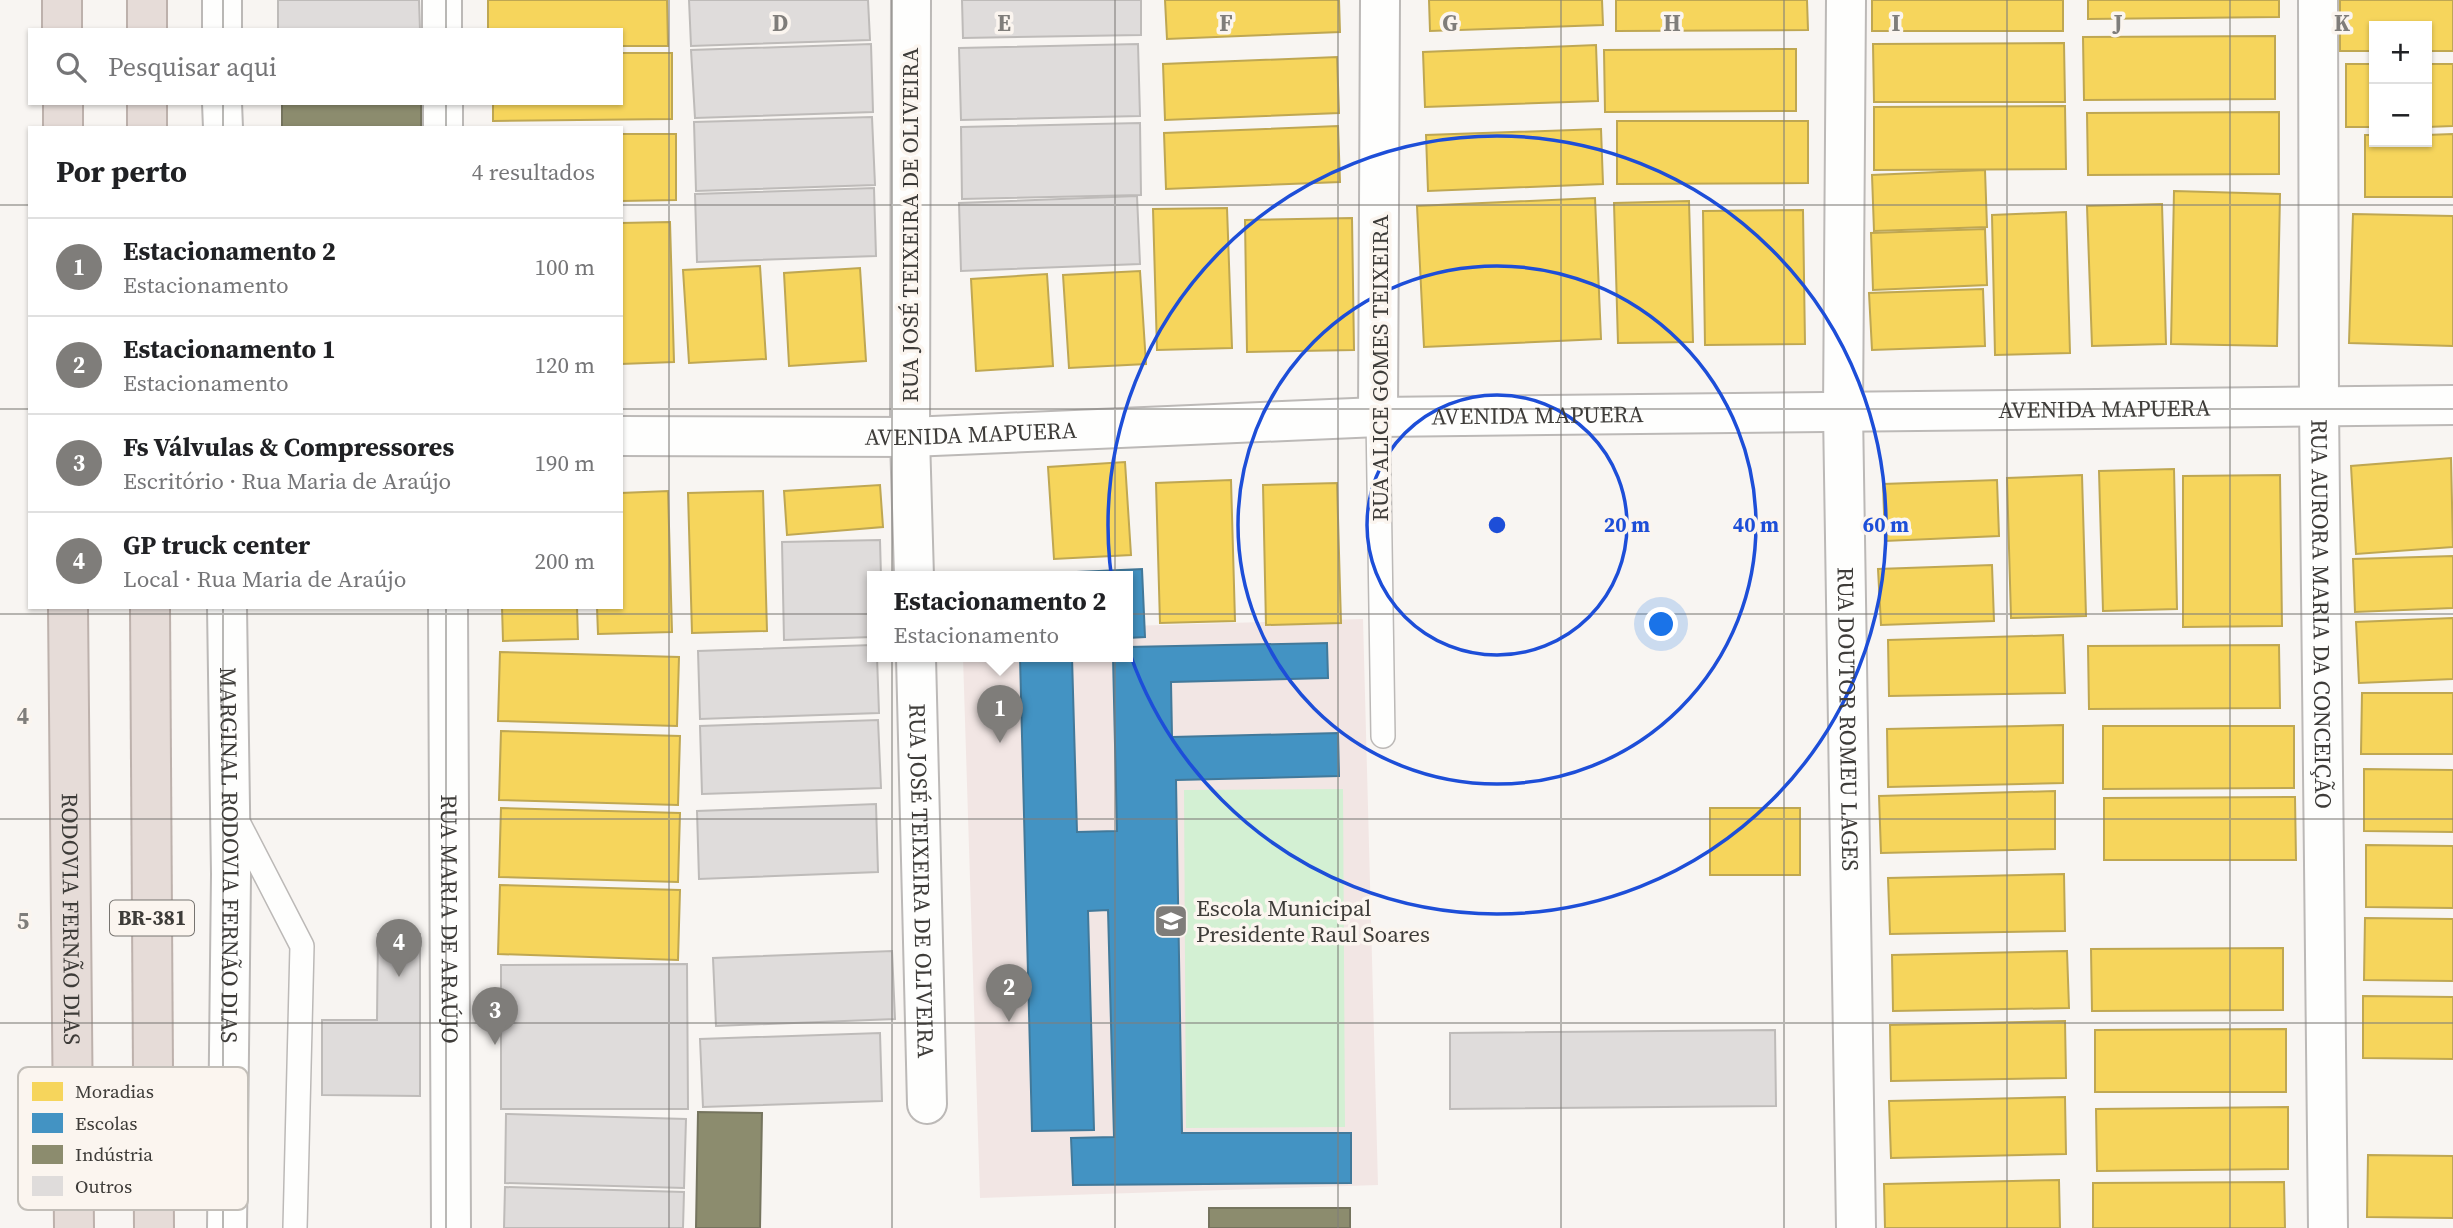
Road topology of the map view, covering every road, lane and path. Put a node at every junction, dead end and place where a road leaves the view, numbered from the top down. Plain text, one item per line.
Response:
1 (62, 0) edge
2 (147, 0) edge
3 (222, 0) edge
4 (442, 0) edge
5 (911, 0) edge
6 (1380, 0) edge
7 (1846, 0) edge
8 (2318, 0) edge
9 (62, 28) edge
10 (147, 28) edge
11 (222, 28) edge
12 (442, 28) edge
13 (63, 105) edge
14 (147, 105) edge
15 (222, 105) edge
16 (443, 105) edge
17 (63, 126) edge
18 (147, 126) edge
19 (223, 126) edge
20 (443, 126) edge
21 (2453, 405) edge
22 (2319, 408) junction
23 (1843, 412) junction
24 (1378, 417) junction
25 (623, 436) edge
26 (910, 436) junction
27 (914, 571) edge
28 (68, 609) edge
29 (150, 609) edge
30 (227, 609) edge
31 (448, 609) edge
32 (916, 662) edge
33 (1382, 736) dead end
34 (230, 807) junction
35 (72, 1067) edge
36 (153, 1067) edge
37 (228, 1067) edge
38 (927, 1104) dead end
39 (74, 1210) edge
40 (154, 1210) edge
41 (227, 1210) edge
42 (74, 1228) edge
43 (154, 1228) edge
44 (227, 1228) edge
45 (295, 1228) edge
46 (451, 1228) edge
47 (1856, 1228) edge
48 (2328, 1228) edge

1 - 9 highway
2 - 10 highway
3 - 11 street
4 - 12 street
5 - 26 street, RUA JOSÉ TEIXEIRA DE OLIVEIRA
6 - 24 street, RUA ALICE GOMES TEIXEIRA
7 - 23 street, RUA DOUTOR ROMEU LAGES
8 - 22 street, RUA AURORA MARIA DA CONCEIÇÃO
13 - 17 highway
14 - 18 highway
15 - 19 street
16 - 20 street
21 - 22 street, AVENIDA MAPUERA
22 - 23 street, AVENIDA MAPUERA
22 - 48 street, RUA AURORA MARIA DA CONCEIÇÃO
23 - 24 street, AVENIDA MAPUERA
23 - 47 street, RUA DOUTOR ROMEU LAGES
24 - 26 street, AVENIDA MAPUERA
24 - 33 lane, RUA ALICE GOMES TEIXEIRA
25 - 26 street, AVENIDA MAPUERA
26 - 27 street, RUA JOSÉ TEIXEIRA DE OLIVEIRA
28 - 35 highway, RODOVIA FERNÃO DIAS
29 - 36 highway, BR-381
30 - 34 street, MARGINAL RODOVIA FERNÃO DIAS
31 - 46 street, RUA MARIA DE ARAÚJO
32 - 38 street, RUA JOSÉ TEIXEIRA DE OLIVEIRA
34 - 37 street, MARGINAL RODOVIA FERNÃO DIAS
34 - 45 lane
39 - 42 highway, RODOVIA FERNÃO DIAS
40 - 43 highway, BR-381
41 - 44 street, MARGINAL RODOVIA FERNÃO DIAS

